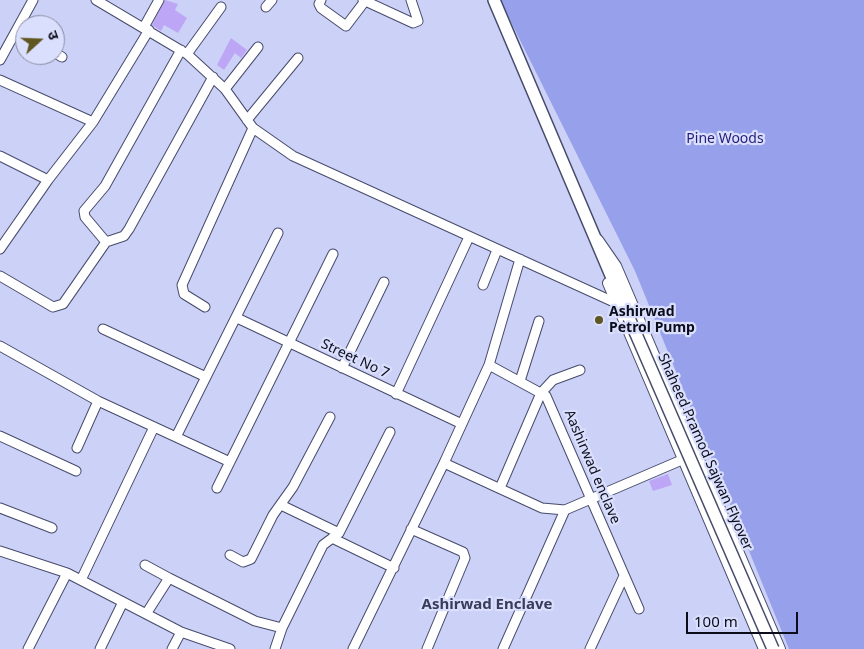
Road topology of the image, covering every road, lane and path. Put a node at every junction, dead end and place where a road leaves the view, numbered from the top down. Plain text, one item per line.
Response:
1 (33, 0) edge
2 (96, 0) edge
3 (160, 0) edge
4 (272, 0) edge
5 (321, 0) edge
6 (412, 0) edge
7 (494, 0) edge
8 (364, 1) edge
9 (221, 7) dead end
10 (266, 8) dead end
11 (28, 15) edge
12 (147, 29) junction
13 (15, 41) edge
14 (258, 47) dead end
15 (184, 52) junction
16 (298, 58) dead end
17 (0, 60) edge
18 (212, 76) junction
19 (0, 80) edge
20 (225, 89) junction
21 (247, 120) junction
22 (93, 122) junction
23 (252, 128) junction
24 (0, 156) edge
25 (48, 180) junction
26 (278, 232) dead end
27 (469, 237) junction
28 (597, 240) junction
29 (106, 242) junction
30 (0, 249) edge
31 (497, 250) junction
32 (333, 254) dead end
33 (520, 259) junction
34 (0, 276) edge
35 (384, 282) dead end
36 (483, 285) dead end
37 (616, 303) junction
38 (204, 306) dead end
39 (237, 318) junction
40 (539, 321) dead end
41 (103, 328) dead end
42 (289, 343) junction
43 (0, 346) edge
44 (489, 365) junction
45 (342, 368) junction
46 (580, 370) dead end
47 (206, 377) junction
48 (520, 380) junction
49 (541, 393) junction
50 (396, 394) junction
51 (98, 401) junction
52 (330, 417) dead end
53 (462, 424) junction
54 (154, 427) junction
55 (390, 432) dead end
56 (0, 436) edge
57 (176, 437) junction
58 (77, 448) dead end
59 (684, 459) junction
60 (230, 462) junction
61 (444, 463) junction
62 (76, 471) dead end
63 (217, 488) dead end
64 (500, 488) junction
65 (590, 498) junction
66 (281, 505) junction
67 (0, 508) edge
68 (565, 510) junction
69 (52, 528) dead end
70 (411, 529) junction
71 (336, 536) junction
72 (0, 551) edge
73 (230, 555) dead end
74 (145, 565) dead end
75 (394, 568) junction
76 (67, 572) junction
77 (624, 576) junction
78 (169, 578) junction
79 (81, 580) junction
80 (123, 602) junction
81 (639, 609) dead end
82 (146, 614) junction
83 (766, 618) junction
84 (754, 624) junction
85 (282, 628) junction
86 (181, 632) junction
87 (28, 649) edge
88 (100, 649) edge
89 (172, 649) edge
90 (230, 649) edge
91 (275, 649) edge
92 (353, 649) edge
93 (427, 649) edge
94 (504, 649) edge
95 (590, 649) edge
96 (764, 649) edge
97 (773, 649) edge
98 (780, 649) edge

1 - 11 street
2 - 12 street
3 - 12 street
4 - 10 street
5 - 8 street
6 - 8 street
7 - 28 main road, Shaheed Pramod Sajwan Flyover
9 - 15 street
12 - 15 street
12 - 22 street
13 - 17 street
14 - 20 street
15 - 18 street
15 - 29 street
16 - 21 street
18 - 20 street
18 - 29 street
19 - 22 street
20 - 21 street
21 - 23 street
22 - 25 street
23 - 27 street
23 - 38 street
24 - 25 street
25 - 30 street
26 - 39 street
27 - 31 street
27 - 50 street
28 - 37 street
28 - 83 street
28 - 97 main road, Shaheed Pramod Sajwan Flyover, bridge
29 - 34 street
31 - 33 street
31 - 36 street
32 - 42 street
33 - 37 street
33 - 44 street
35 - 45 street
37 - 59 street
39 - 42 street, Street No 7
39 - 47 street
40 - 48 street
41 - 47 street
42 - 45 street, Street No 7
42 - 60 street
43 - 51 street
44 - 48 street, Aashirwad enclave
44 - 53 street
45 - 50 street, Street No 7
46 - 49 street
47 - 57 street
48 - 49 street, Aashirwad enclave
49 - 64 street
49 - 65 street, Aashirwad enclave
50 - 53 street, Street No 7
51 - 54 street
51 - 58 street
52 - 66 street
53 - 61 street
54 - 57 street
54 - 79 street
55 - 71 street
56 - 62 street
57 - 60 street
59 - 65 street
59 - 84 street
60 - 63 street
61 - 64 street
61 - 70 street
64 - 68 street
65 - 68 street
65 - 77 street, Aashirwad enclave
66 - 71 street
66 - 73 street
67 - 69 street
68 - 94 street
70 - 75 street
70 - 93 street
71 - 75 street
71 - 85 street
72 - 76 street
74 - 78 street
75 - 92 street
76 - 79 street
76 - 87 street
77 - 81 street, Aashirwad enclave
77 - 95 street
78 - 82 street
78 - 85 street
79 - 80 street
80 - 82 street
80 - 88 street
82 - 86 street
83 - 84 street
83 - 98 street
84 - 96 street
85 - 91 street
86 - 89 street
86 - 90 street

